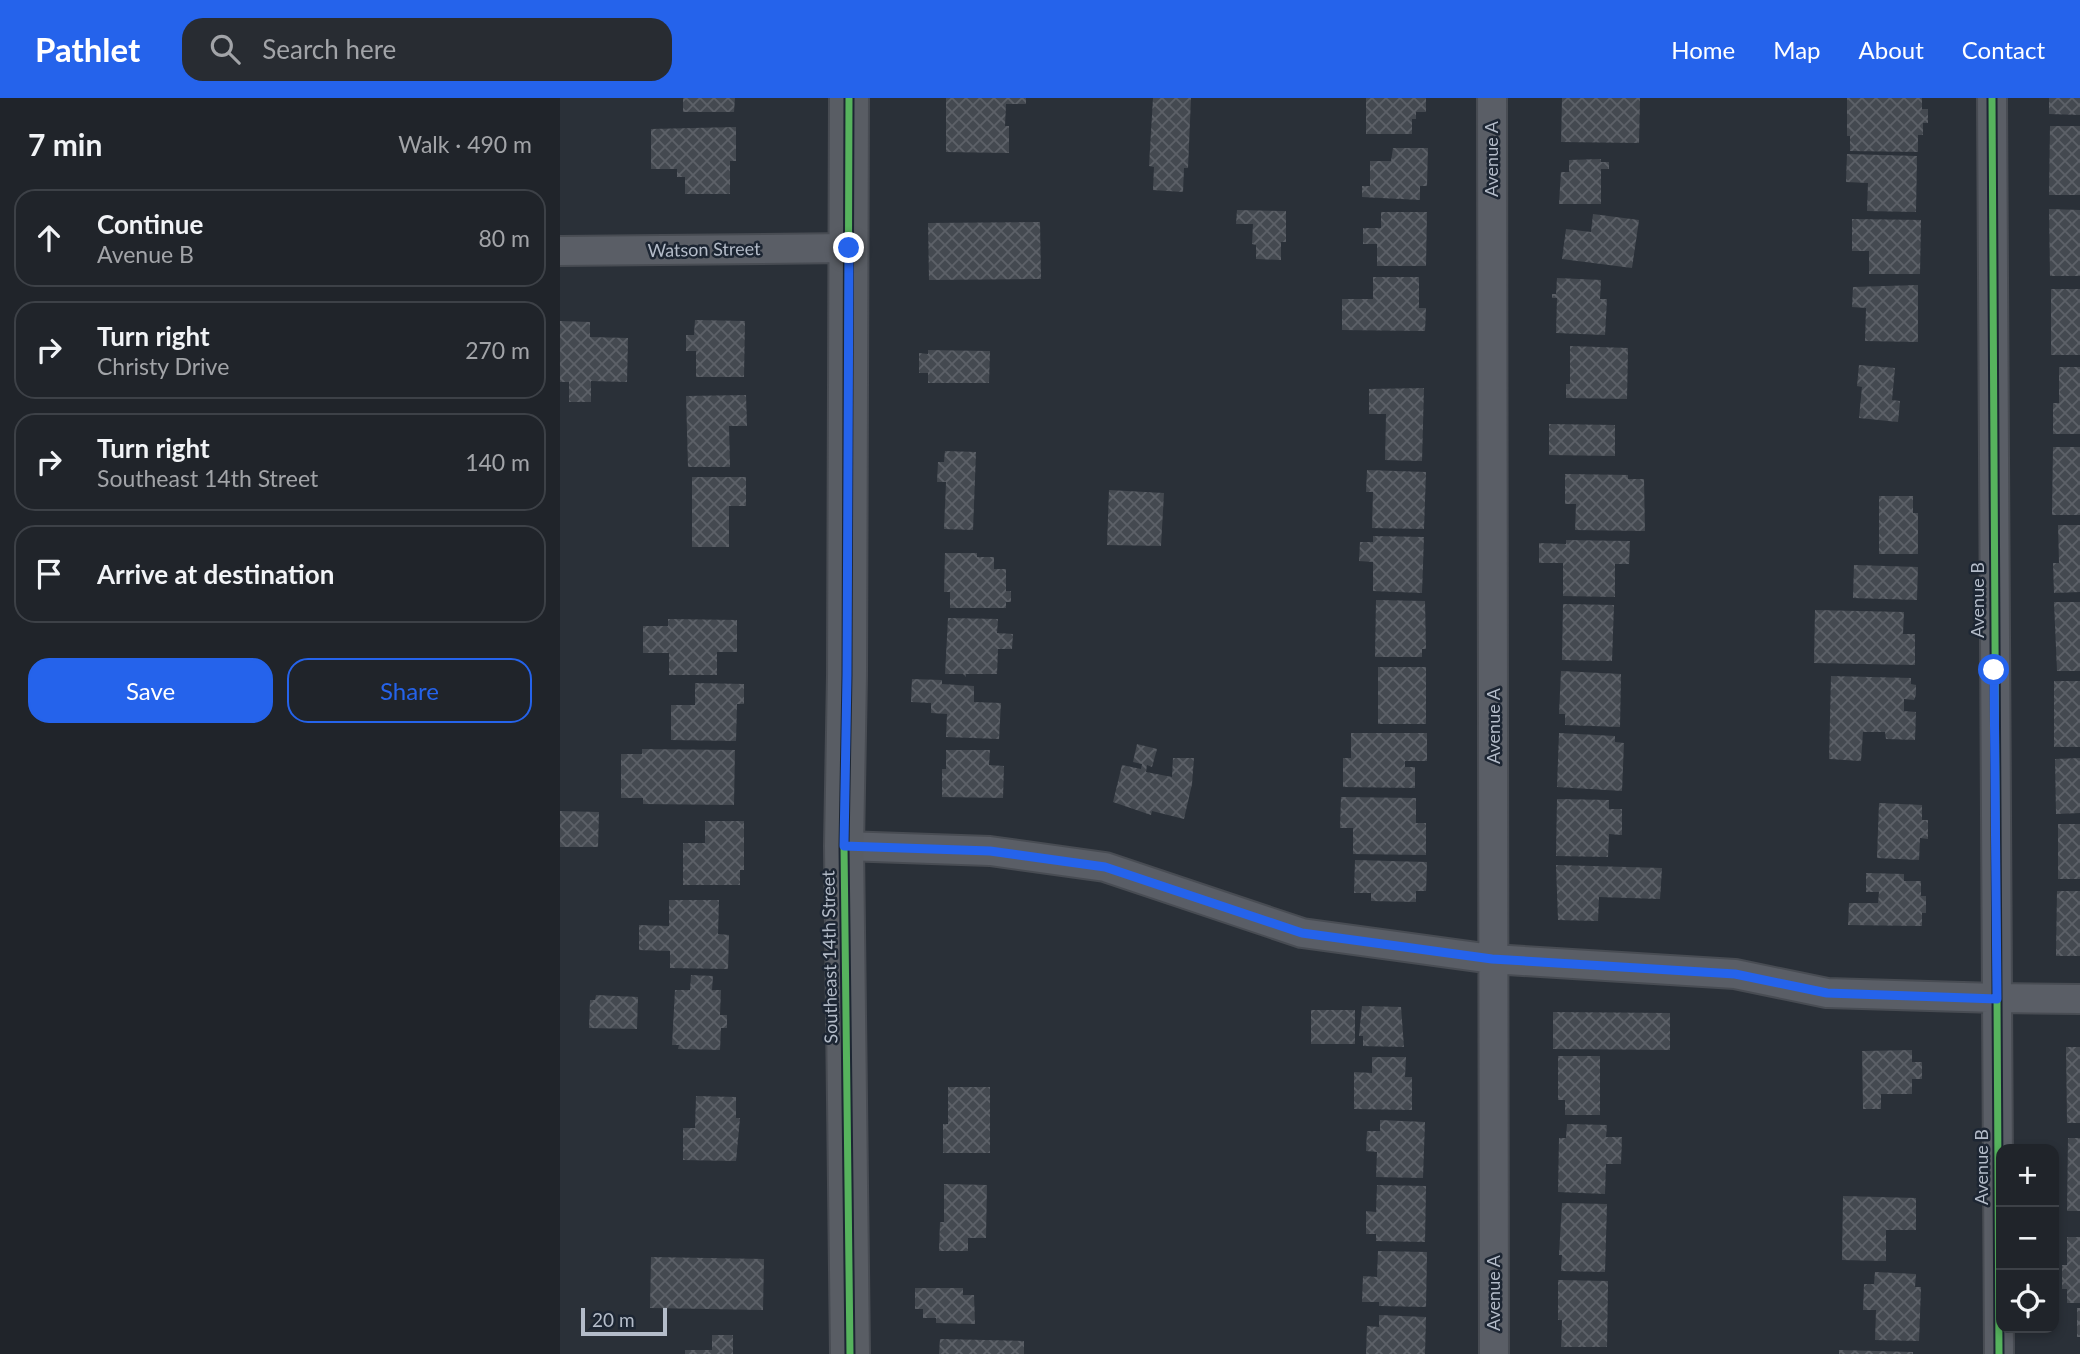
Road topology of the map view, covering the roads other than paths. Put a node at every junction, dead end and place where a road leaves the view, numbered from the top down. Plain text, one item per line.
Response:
1 (849, 98) edge
2 (1492, 98) edge
3 (1992, 98) edge
4 (849, 248) junction
5 (560, 251) edge
6 (844, 846) junction
7 (1492, 959) junction
8 (1997, 999) junction
9 (2080, 999) edge
10 (850, 1354) edge
11 (1494, 1354) edge
12 (1999, 1354) edge

1 - 4 street, Southeast 14th Street
2 - 7 street, Avenue A
3 - 8 street, Avenue B
4 - 5 street, Watson Street
4 - 6 street, Southeast 14th Street
6 - 7 street
6 - 10 street, Southeast 14th Street
7 - 8 street
7 - 11 street, Avenue A
8 - 9 street
8 - 12 street, Avenue B

